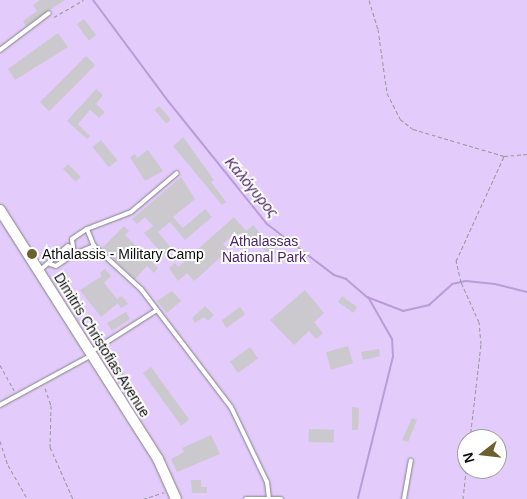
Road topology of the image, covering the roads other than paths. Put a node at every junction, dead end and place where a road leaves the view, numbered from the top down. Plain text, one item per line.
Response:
1 (49, 13) dead end
2 (0, 50) edge
3 (177, 173) dead end
4 (0, 210) edge
5 (87, 230) junction
6 (94, 246) junction
7 (73, 249) junction
8 (74, 254) junction
9 (50, 264) junction
10 (39, 271) junction
11 (157, 310) junction
12 (92, 353) junction
13 (0, 405) edge
14 (411, 461) dead end
15 (174, 494) edge
16 (269, 498) edge
17 (246, 499) edge
18 (281, 499) edge
19 (404, 499) edge

1 - 2 lane
3 - 5 lane
4 - 10 main road, Dimitris Christofias Avenue
5 - 6 lane
5 - 7 lane
6 - 8 lane
6 - 11 lane
7 - 8 lane
7 - 9 lane
8 - 9 lane
9 - 10 lane
10 - 12 main road, Dimitris Christofias Avenue
11 - 12 lane
11 - 16 lane
12 - 13 lane
12 - 15 main road, Dimitris Christofias Avenue
14 - 19 lane
16 - 17 lane
16 - 18 lane

